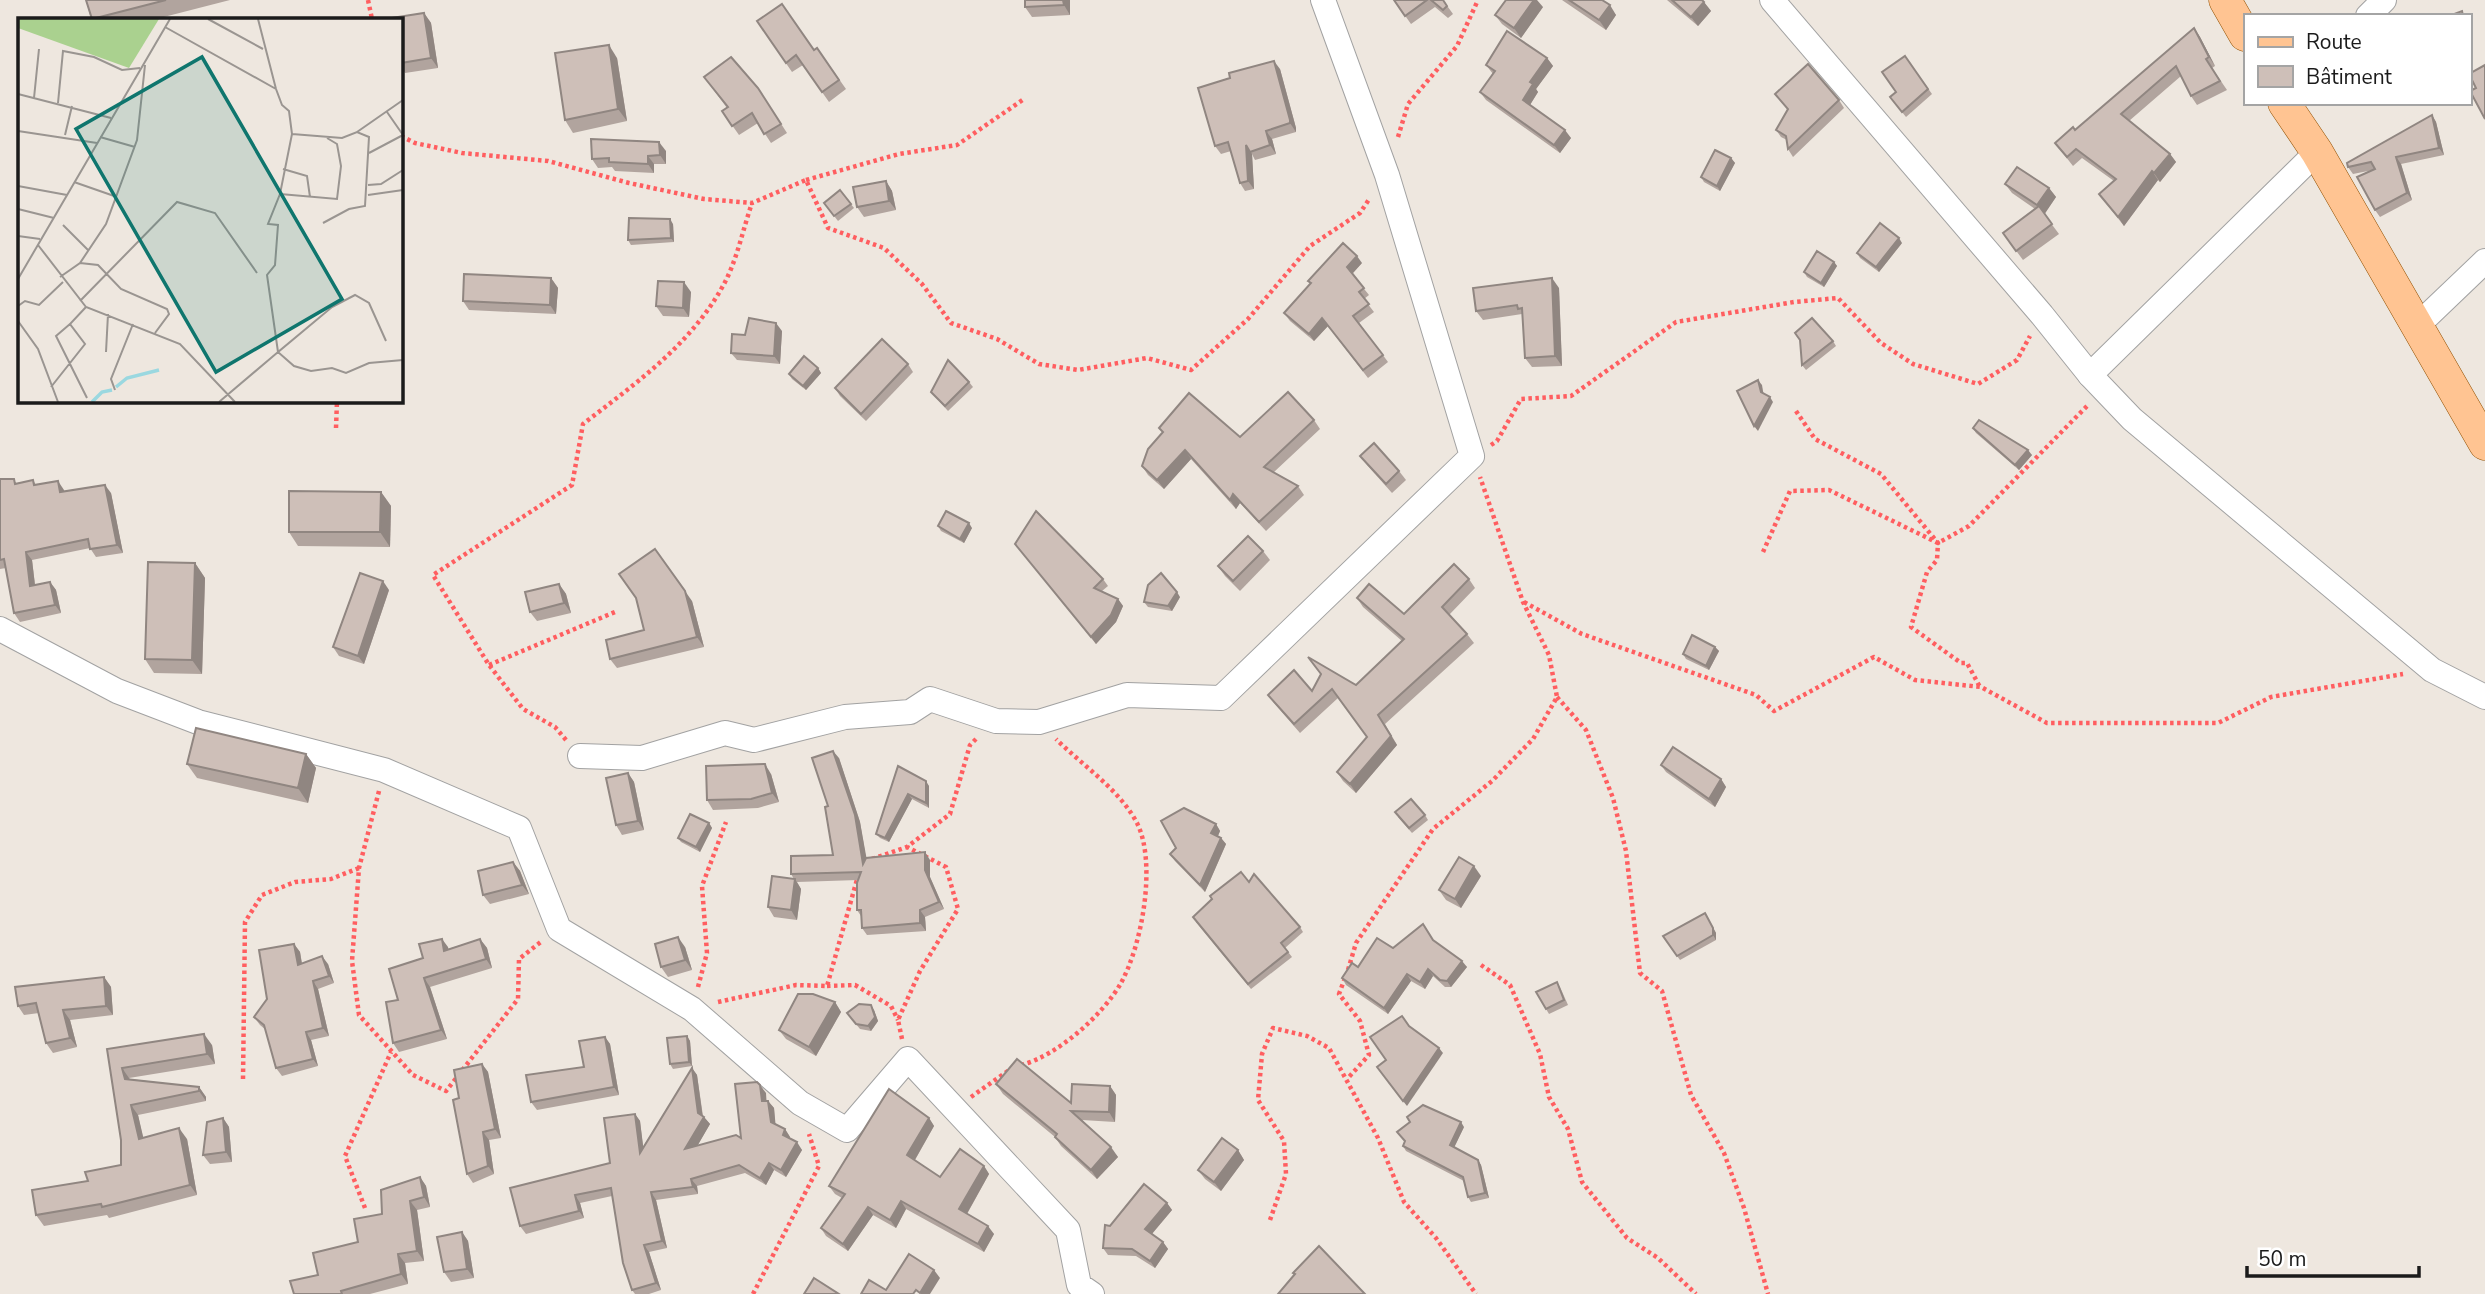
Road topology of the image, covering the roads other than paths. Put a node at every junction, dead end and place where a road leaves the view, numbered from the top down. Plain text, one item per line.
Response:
1 (1323, 0) edge
2 (2225, 0) edge
3 (2384, 0) edge
4 (1786, 5) edge
5 (2370, 14) edge
6 (2244, 33) edge
7 (2285, 105) edge
8 (2317, 152) junction
9 (2485, 261) edge
10 (2418, 325) junction
11 (2097, 382) junction
12 (2485, 444) edge
13 (0, 629) edge
14 (2485, 697) edge
15 (580, 756) road end
16 (1081, 1291) edge

1 - 15 street
2 - 6 main road
3 - 5 street
4 - 11 street
7 - 8 main road
8 - 10 main road
8 - 11 street
9 - 10 street
10 - 12 main road
11 - 14 street
13 - 16 street

